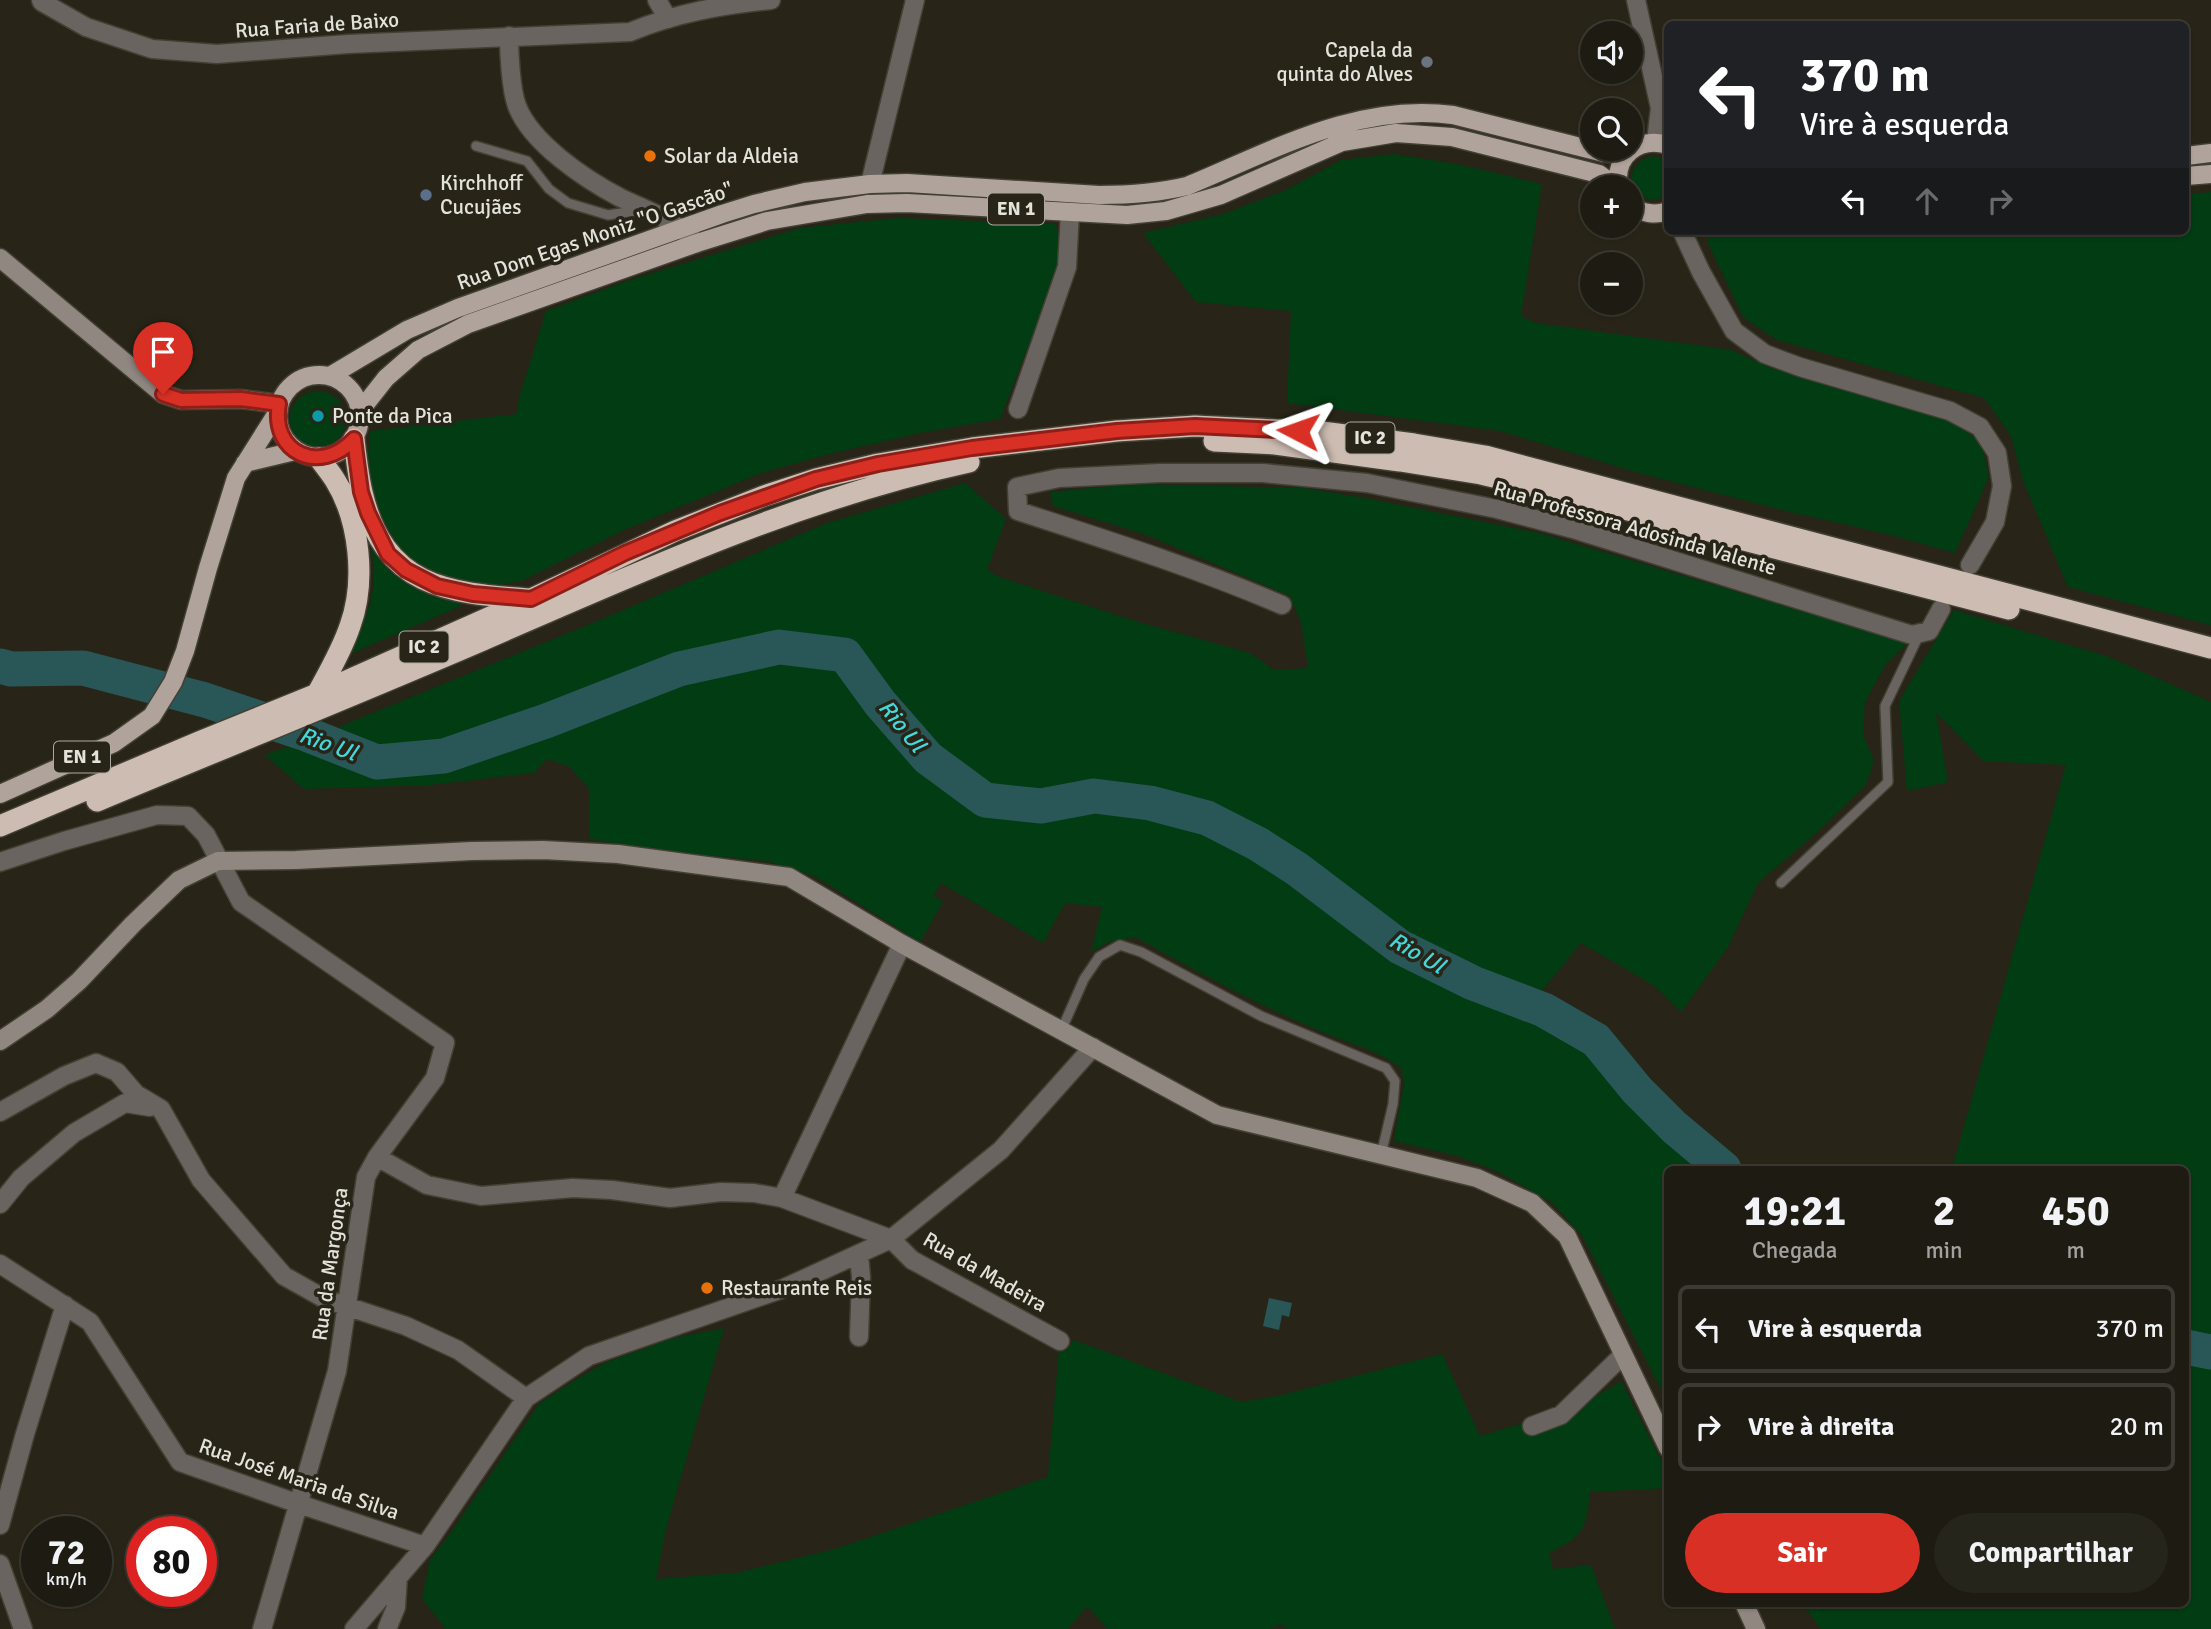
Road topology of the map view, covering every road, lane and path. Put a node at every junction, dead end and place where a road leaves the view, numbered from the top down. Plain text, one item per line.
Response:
1 (41, 0) edge
2 (657, 0) edge
3 (771, 0) edge
4 (915, 0) edge
5 (1636, 0) edge
6 (668, 19) junction
7 (509, 36) junction
8 (1662, 143) edge
9 (1643, 144) edge
10 (476, 146) dead end
11 (1580, 147) edge
12 (2211, 153) edge
13 (2189, 156) edge
14 (2211, 174) edge
15 (1600, 175) edge
16 (2189, 176) edge
17 (870, 184) junction
18 (647, 209) junction
19 (1070, 212) junction
20 (1643, 212) edge
21 (1664, 212) edge
22 (682, 229) junction
23 (1684, 235) edge
24 (697, 243) junction
25 (0, 258) edge
26 (330, 376) junction
27 (278, 409) junction
28 (1018, 409) dead end
29 (360, 411) junction
30 (354, 439) junction
31 (295, 451) junction
32 (319, 458) junction
33 (245, 463) junction
34 (1970, 565) dead end
35 (531, 599) junction
36 (1282, 605) dead end
37 (1941, 610) dead end
38 (1919, 633) junction
39 (2211, 648) edge
40 (2211, 662) edge
41 (320, 701) junction
42 (202, 748) junction
43 (0, 794) edge
44 (0, 826) edge
45 (0, 841) edge
46 (0, 862) edge
47 (218, 862) junction
48 (1781, 883) dead end
49 (902, 944) junction
50 (1061, 1031) junction
51 (0, 1041) edge
52 (1093, 1047) junction
53 (161, 1109) junction
54 (0, 1112) edge
55 (1381, 1155) junction
56 (377, 1157) junction
57 (782, 1198) junction
58 (0, 1204) edge
59 (891, 1239) junction
60 (859, 1254) junction
61 (0, 1264) edge
62 (65, 1305) junction
63 (348, 1306) junction
64 (859, 1337) dead end
65 (1060, 1341) dead end
66 (1623, 1355) junction
67 (526, 1398) junction
68 (1532, 1426) dead end
69 (1664, 1440) edge
70 (299, 1504) junction
71 (0, 1525) edge
72 (425, 1546) junction
73 (0, 1564) edge
74 (398, 1577) junction
75 (1746, 1607) edge
76 (23, 1629) edge
77 (262, 1629) edge
78 (354, 1629) edge
79 (387, 1629) edge
80 (1756, 1629) edge

1 - 7 street, Rua Faria de Baixo
2 - 6 street
3 - 6 street, Rua Faria de Baixo
4 - 17 street
5 - 8 street
6 - 7 street, Rua Faria de Baixo
7 - 18 street
8 - 9 main road
10 - 18 lane
11 - 17 main road, Rua Dom Egas Moniz "O Gascão" / EN 1
12 - 13 main road
14 - 16 main road
15 - 19 main road, Rua Dom Egas Moniz "O Gascão" / EN 1
17 - 22 main road, Rua Dom Egas Moniz "O Gascão" / EN 1
18 - 22 street
19 - 24 main road, Rua Dom Egas Moniz "O Gascão" / EN 1
19 - 28 street
20 - 21 main road
22 - 24 street
22 - 26 main road, Rua Dom Egas Moniz "O Gascão" / EN 1
23 - 34 street
24 - 29 main road, Rua Dom Egas Moniz "O Gascão" / EN 1
25 - 27 street
26 - 27 main road, EN 1
26 - 29 main road
27 - 31 main road
27 - 33 main road, EN 1
29 - 30 main road, EN 1
30 - 32 main road
30 - 35 highway
31 - 32 main road
31 - 33 main road
32 - 41 highway
33 - 43 main road, EN 1
35 - 39 highway, IC 2
35 - 41 highway, IC 2
36 - 38 street, Rua Professora Adosinda Valente
37 - 38 street
38 - 48 lane
40 - 41 highway, IC 2
41 - 42 highway, IC 2
42 - 44 highway, IC 2
42 - 45 highway, IC 2
46 - 47 street
47 - 49 street
47 - 51 street
47 - 56 street, Rua da Margonça
49 - 50 street
49 - 57 street
50 - 52 street
50 - 55 lane
52 - 55 street
52 - 59 street
53 - 54 street
53 - 58 street
53 - 63 street
55 - 66 street
56 - 57 street
56 - 63 street, Rua da Margonça
57 - 59 street
59 - 60 street
59 - 65 street, Rua da Madeira
60 - 64 street
60 - 67 street
61 - 62 street, Rua José Maria da Silva
62 - 70 street, Rua José Maria da Silva
62 - 71 street
63 - 67 street
63 - 70 street, Rua da Margonça
66 - 68 street
66 - 69 street
67 - 72 street
70 - 72 street, Rua José Maria da Silva
70 - 77 street, Rua da Margonça
72 - 74 street
73 - 76 street
74 - 78 street
74 - 79 street
75 - 80 street

